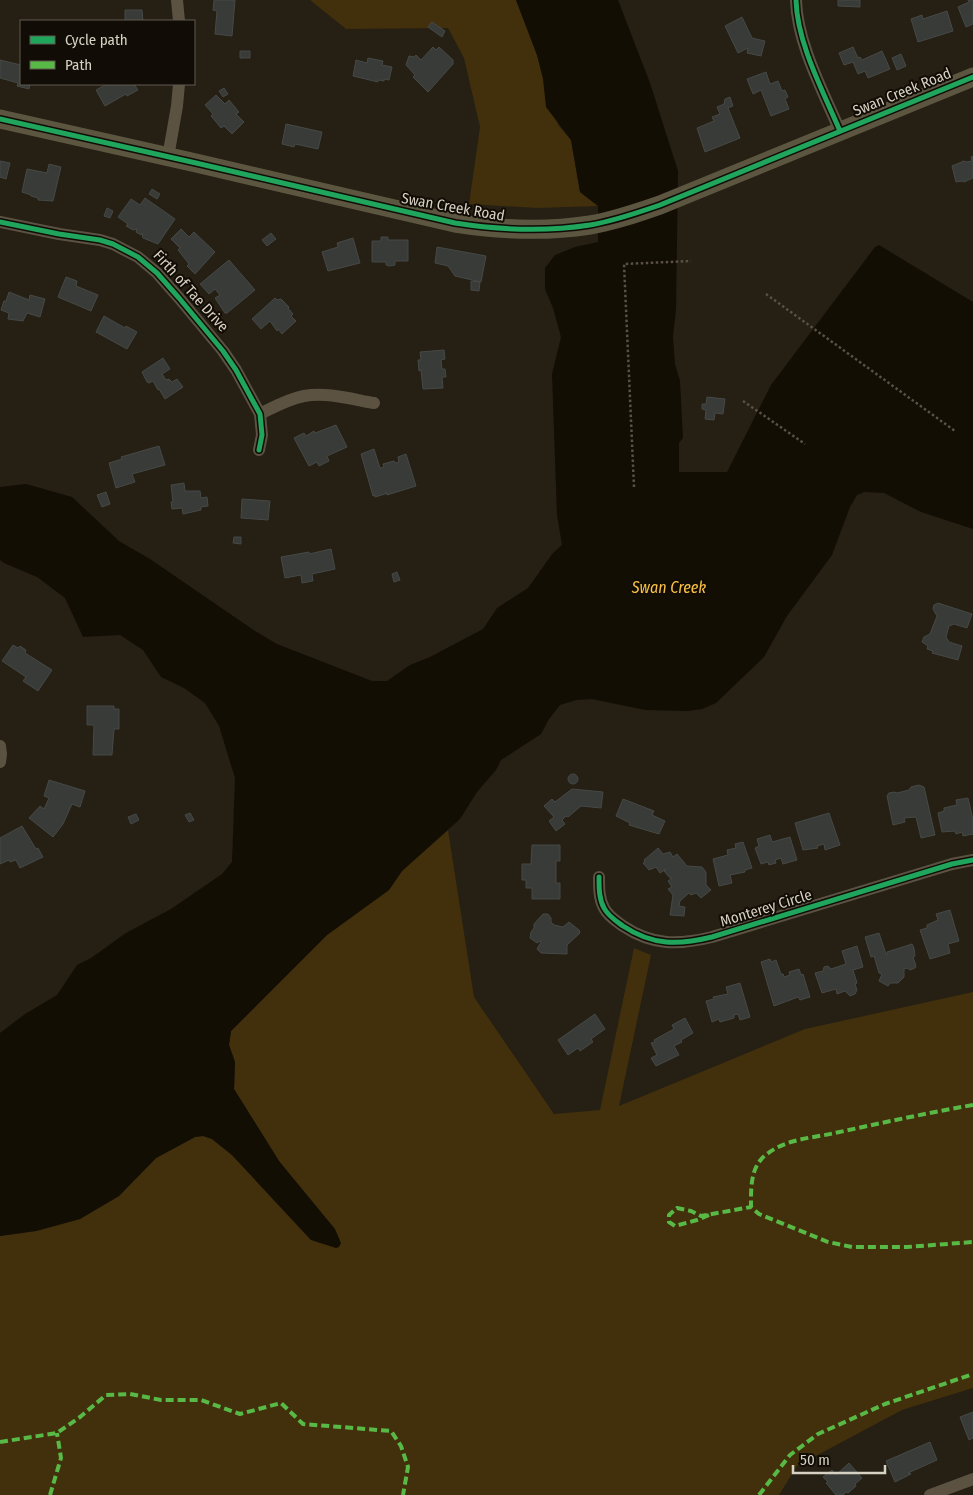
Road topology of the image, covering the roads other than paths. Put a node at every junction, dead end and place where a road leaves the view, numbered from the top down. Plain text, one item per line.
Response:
1 (177, 0) edge
2 (796, 0) edge
3 (179, 20) edge
4 (973, 77) edge
5 (179, 85) edge
6 (0, 119) edge
7 (840, 131) junction
8 (168, 157) junction
9 (0, 222) edge
10 (374, 403) dead end
11 (260, 414) junction
12 (259, 450) dead end
13 (0, 746) edge
14 (0, 762) edge
15 (973, 860) edge
16 (599, 878) dead end
17 (970, 1481) edge
18 (930, 1495) edge
19 (972, 1495) edge

1 - 3 street
2 - 7 street
4 - 7 street, Swan Creek Road
5 - 8 street
6 - 8 street, Swan Creek Road
7 - 8 street, Swan Creek Road
9 - 11 street, Firth of Tae Drive
10 - 11 street
11 - 12 street, Firth of Tae Drive
13 - 14 street
15 - 16 street, Monterey Circle
17 - 18 street
17 - 19 street

